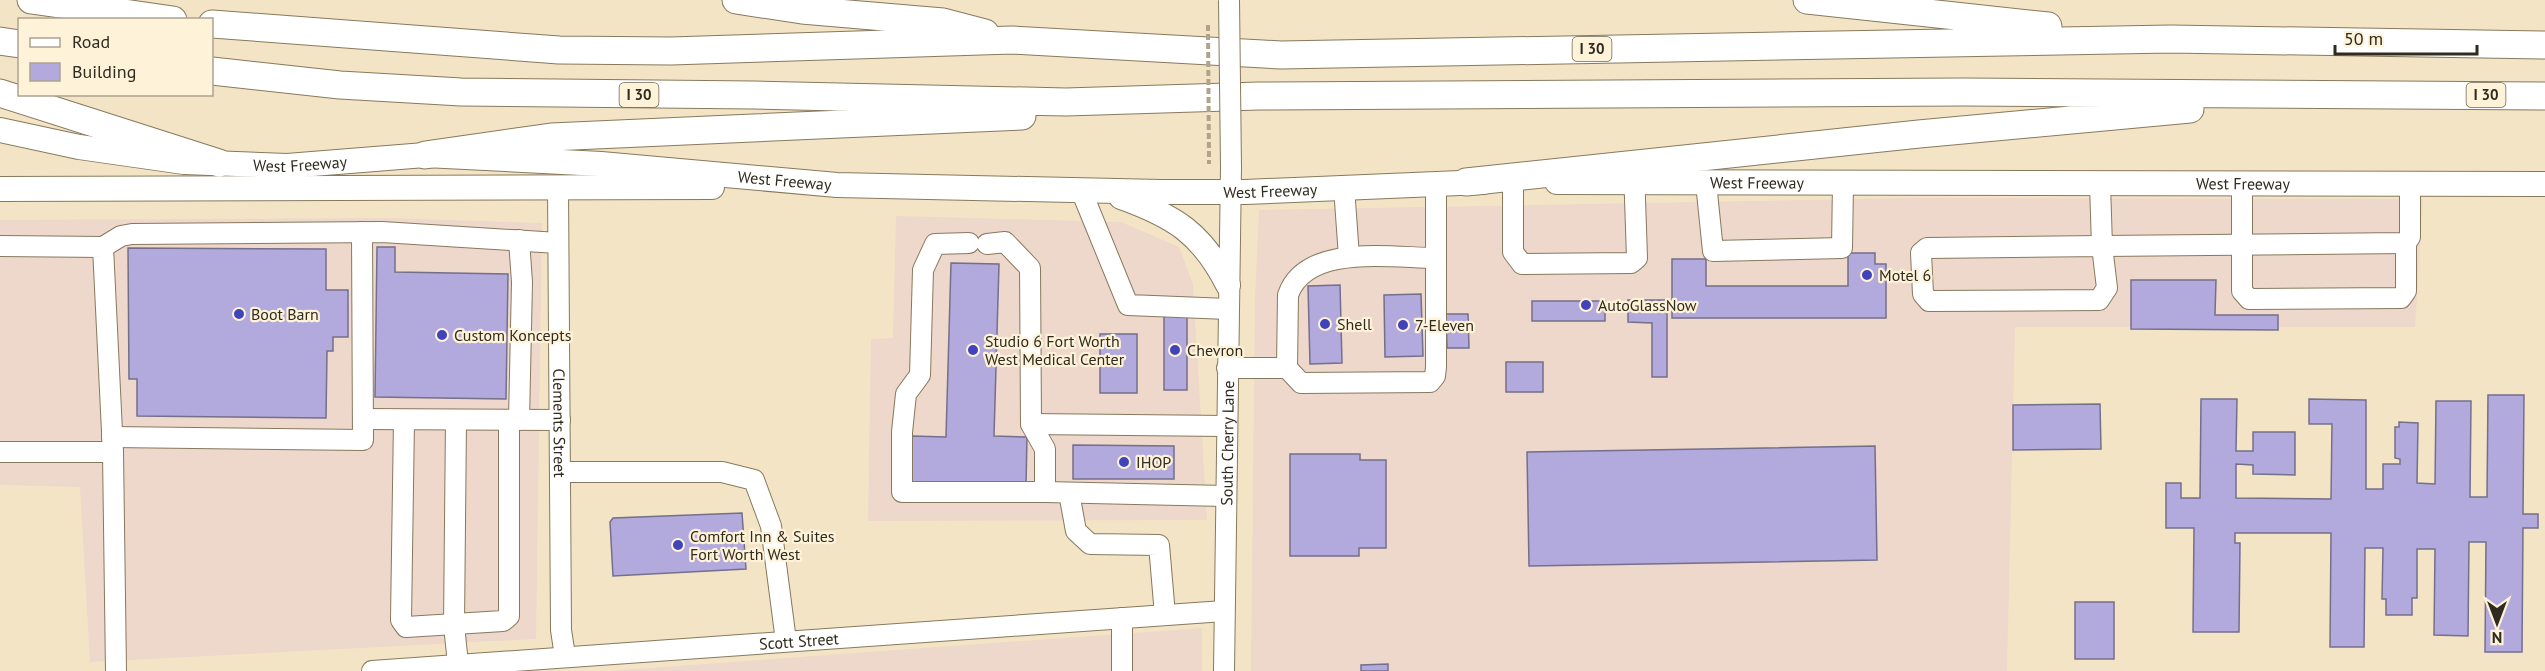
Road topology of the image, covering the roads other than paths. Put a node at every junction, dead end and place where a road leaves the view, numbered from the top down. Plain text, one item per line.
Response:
1 (31, 0) edge
2 (736, 0) edge
3 (1229, 0) edge
4 (1807, 0) edge
5 (159, 18) edge
6 (213, 24) edge
7 (2172, 39) junction
8 (1012, 40) junction
9 (0, 41) edge
10 (18, 44) edge
11 (2545, 45) edge
12 (213, 71) edge
13 (0, 93) edge
14 (2345, 94) junction
15 (2545, 96) edge
16 (1066, 102) junction
17 (0, 130) edge
18 (425, 156) junction
19 (219, 163) junction
20 (1635, 174) junction
21 (1513, 180) junction
22 (1466, 182) joint
23 (1706, 183) junction
24 (1843, 183) junction
25 (1436, 184) junction
26 (2100, 184) junction
27 (2242, 184) junction
28 (2410, 184) junction
29 (2545, 184) edge
30 (837, 185) junction
31 (1344, 187) junction
32 (0, 189) edge
33 (558, 189) junction
34 (1091, 190) junction
35 (1231, 192) junction
36 (362, 232) junction
37 (519, 240) junction
38 (558, 243) junction
39 (2406, 243) junction
40 (2242, 245) junction
41 (0, 246) edge
42 (2102, 246) junction
43 (103, 247) junction
44 (1349, 257) junction
45 (1436, 258) junction
46 (1228, 297) junction
47 (1227, 368) junction
48 (1287, 368) junction
49 (363, 419) junction
50 (404, 420) junction
51 (456, 420) junction
52 (514, 420) junction
53 (560, 420) junction
54 (1031, 424) junction
55 (1226, 426) junction
56 (112, 445) junction
57 (0, 452) edge
58 (560, 472) junction
59 (1045, 492) junction
60 (1069, 493) junction
61 (1225, 496) junction
62 (1224, 611) junction
63 (1165, 615) junction
64 (1122, 618) junction
65 (454, 625) junction
66 (786, 641) junction
67 (565, 656) junction
68 (458, 664) junction
69 (116, 671) edge
70 (372, 671) edge
71 (1122, 671) edge
72 (1224, 671) edge

1 - 5 highway
2 - 8 highway
3 - 35 street, South Cherry Lane, bridge
4 - 7 highway
6 - 8 highway, I 30
7 - 8 highway, I 30
7 - 11 highway, I 30
9 - 10 highway
12 - 16 highway, I 30
13 - 19 highway
14 - 15 highway, I 30
14 - 16 highway, I 30
14 - 20 highway
16 - 18 highway
17 - 19 main road, West Freeway
18 - 19 main road, West Freeway
18 - 30 main road, West Freeway
20 - 21 highway
20 - 21 street
20 - 23 main road, West Freeway
21 - 22 highway
22 - 25 main road, West Freeway
23 - 24 main road, West Freeway
23 - 24 street
24 - 26 main road, West Freeway
25 - 31 main road, West Freeway
25 - 45 street
26 - 27 main road, West Freeway
26 - 42 street
27 - 28 main road, West Freeway
27 - 40 street
28 - 29 main road, West Freeway
28 - 39 street
30 - 33 main road
30 - 34 main road, West Freeway
31 - 35 main road, West Freeway
31 - 44 street
32 - 33 main road
33 - 38 street, Clements Street
34 - 35 main road, West Freeway
34 - 46 main road
34 - 46 street
35 - 46 street, South Cherry Lane
36 - 37 street
36 - 43 street
36 - 49 street
37 - 38 street
37 - 52 street
38 - 53 street, Clements Street
39 - 40 street
39 - 40 street
40 - 42 street
41 - 43 street
42 - 42 street
43 - 56 street
44 - 45 street
44 - 48 street
45 - 48 street
46 - 47 street, South Cherry Lane
47 - 48 street
47 - 55 street, South Cherry Lane
49 - 50 street
49 - 56 street
50 - 51 street
50 - 65 street
51 - 52 street
51 - 65 street
52 - 53 street
52 - 65 street
53 - 58 street, Clements Street
54 - 55 street
54 - 59 street
54 - 59 street
55 - 61 street, South Cherry Lane
56 - 57 street
56 - 69 street
58 - 66 street
58 - 67 street, Clements Street
59 - 60 street
60 - 61 street
60 - 63 street
61 - 62 street, South Cherry Lane
62 - 63 street, Scott Street
62 - 72 street, South Cherry Lane
63 - 64 street, Scott Street
64 - 66 street, Scott Street
64 - 71 street
65 - 68 street
66 - 67 street, Scott Street
67 - 68 street, Scott Street
68 - 70 street, Scott Street

